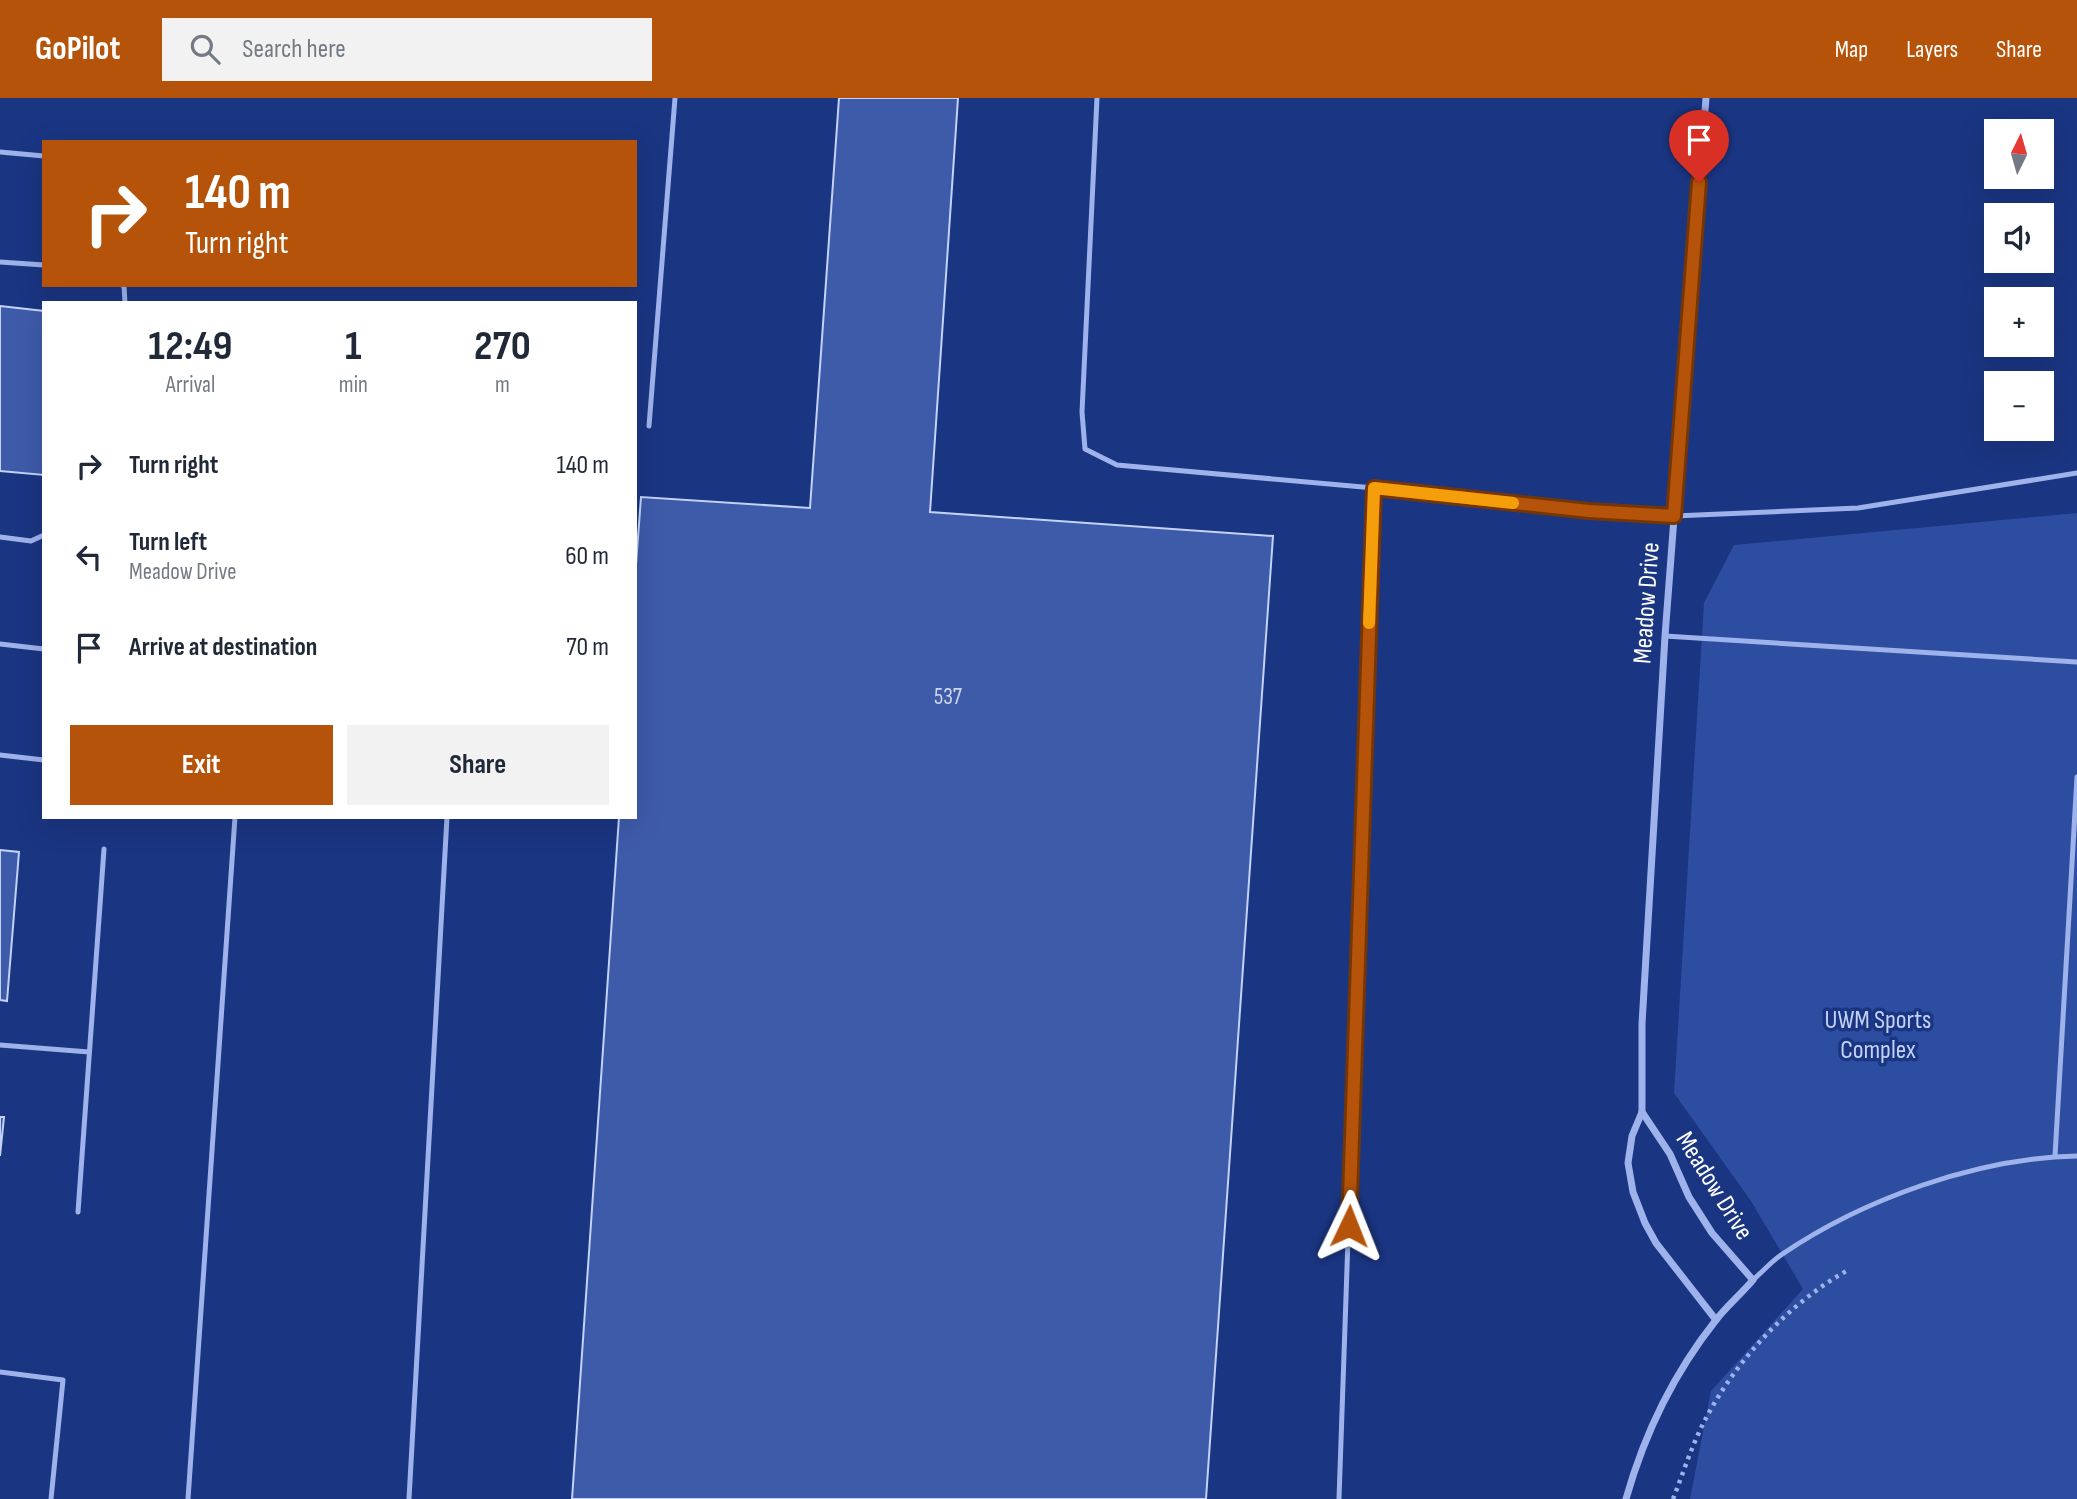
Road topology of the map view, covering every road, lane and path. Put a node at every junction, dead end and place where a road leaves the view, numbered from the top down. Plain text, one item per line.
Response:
1 (676, 98) edge
2 (1097, 98) edge
3 (1706, 98) edge
4 (0, 152) edge
5 (42, 156) edge
6 (0, 262) edge
7 (42, 265) edge
8 (649, 426) dead end
9 (2077, 474) edge
10 (1374, 488) junction
11 (1674, 516) junction
12 (42, 536) edge
13 (0, 537) edge
14 (1665, 636) junction
15 (0, 644) edge
16 (42, 649) edge
17 (2077, 662) edge
18 (0, 755) edge
19 (42, 760) edge
20 (2077, 777) edge
21 (235, 819) edge
22 (447, 819) edge
23 (104, 849) dead end
24 (0, 1045) edge
25 (89, 1052) junction
26 (1642, 1112) junction
27 (2055, 1156) junction
28 (2077, 1156) edge
29 (78, 1212) dead end
30 (1850, 1269) dead end
31 (1753, 1280) junction
32 (1716, 1320) junction
33 (0, 1373) edge
34 (51, 1499) edge
35 (188, 1499) edge
36 (409, 1499) edge
37 (1339, 1499) edge
38 (1626, 1499) edge
39 (1673, 1499) edge

1 - 8 lane
2 - 10 lane
3 - 11 street, Meadow Drive
4 - 5 lane
6 - 7 lane
9 - 11 lane
10 - 11 lane
10 - 37 lane
11 - 14 street, Meadow Drive
12 - 13 lane
14 - 17 lane
14 - 26 street, Meadow Drive
15 - 16 lane
18 - 19 lane
20 - 27 lane
21 - 35 lane
22 - 36 lane
23 - 25 lane
24 - 25 lane
25 - 29 lane
26 - 31 street, Meadow Drive
26 - 32 street, Meadow Drive
27 - 28 lane
27 - 31 lane
30 - 39 path
31 - 32 street
32 - 38 street
33 - 34 lane

